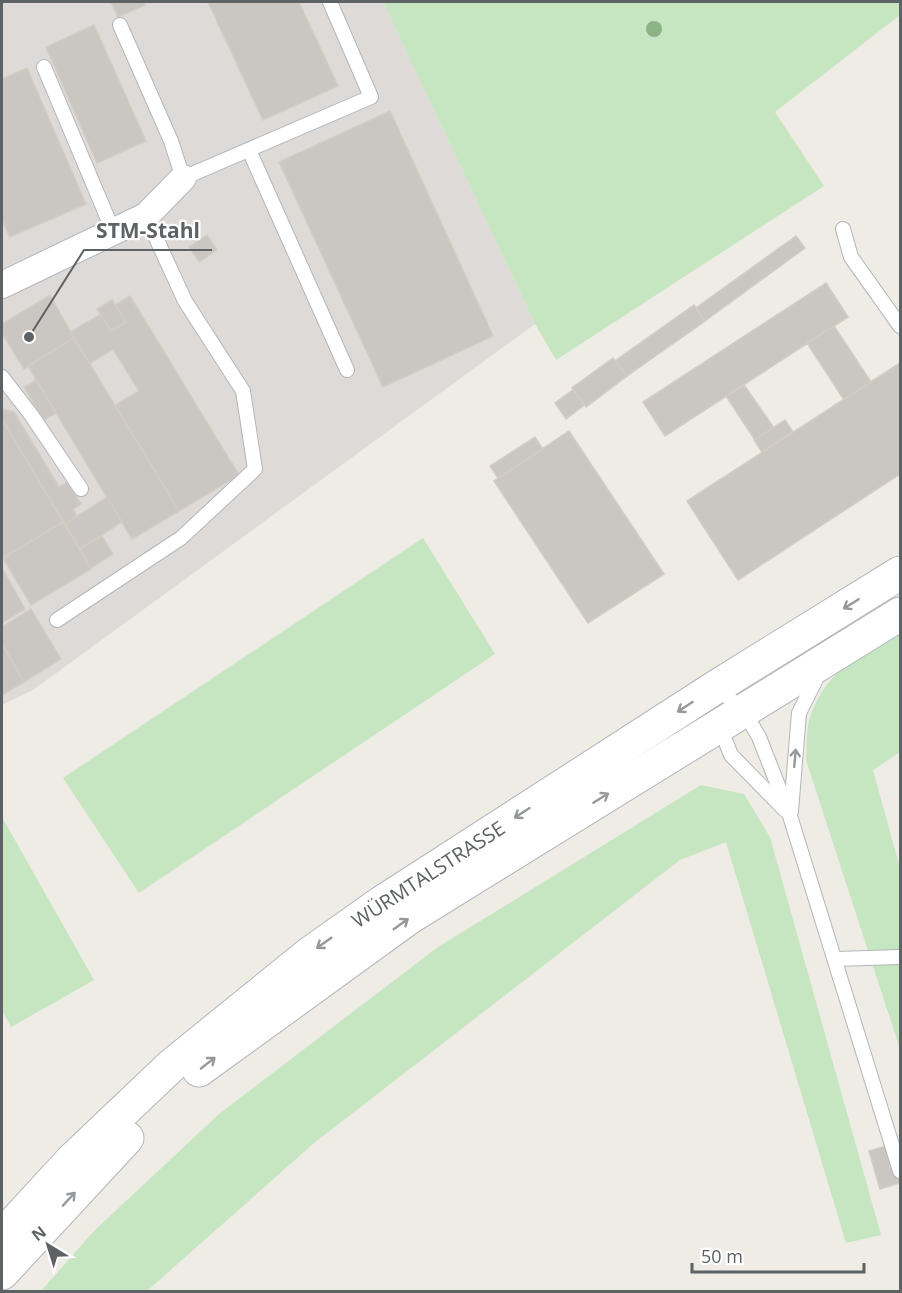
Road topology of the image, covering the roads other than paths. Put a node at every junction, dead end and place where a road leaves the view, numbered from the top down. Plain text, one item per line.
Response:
1 (330, 2) edge
2 (120, 25) dead end
3 (44, 67) dead end
4 (249, 150) junction
5 (183, 178) junction
6 (146, 216) junction
7 (843, 229) dead end
8 (113, 231) junction
9 (4, 278) edge
10 (900, 326) edge
11 (347, 370) dead end
12 (2, 377) edge
13 (81, 489) dead end
14 (900, 573) edge
15 (900, 614) edge
16 (57, 620) dead end
17 (825, 660) junction
18 (716, 687) junction
19 (731, 718) junction
20 (790, 816) junction
21 (900, 957) edge
22 (836, 959) junction
23 (900, 1171) edge
24 (2, 1236) edge
25 (2, 1273) edge

1 - 4 lane
2 - 5 lane
3 - 8 lane
4 - 5 lane
4 - 11 lane
5 - 6 street
6 - 8 street
6 - 16 lane
7 - 10 lane
8 - 9 street
12 - 13 lane
14 -> 18 main road, WÜRMTALSTRASSE
15 - 17 main road, WÜRMTALSTRASSE
17 - 19 main road, WÜRMTALSTRASSE
20 -> 17 lane
18 - 19 lane
18 - 19 lane
18 -> 24 main road, WÜRMTALSTRASSE
19 - 20 lane
19 - 20 lane
25 -> 19 main road, WÜRMTALSTRASSE
20 - 22 lane
21 - 22 lane
22 - 23 lane

